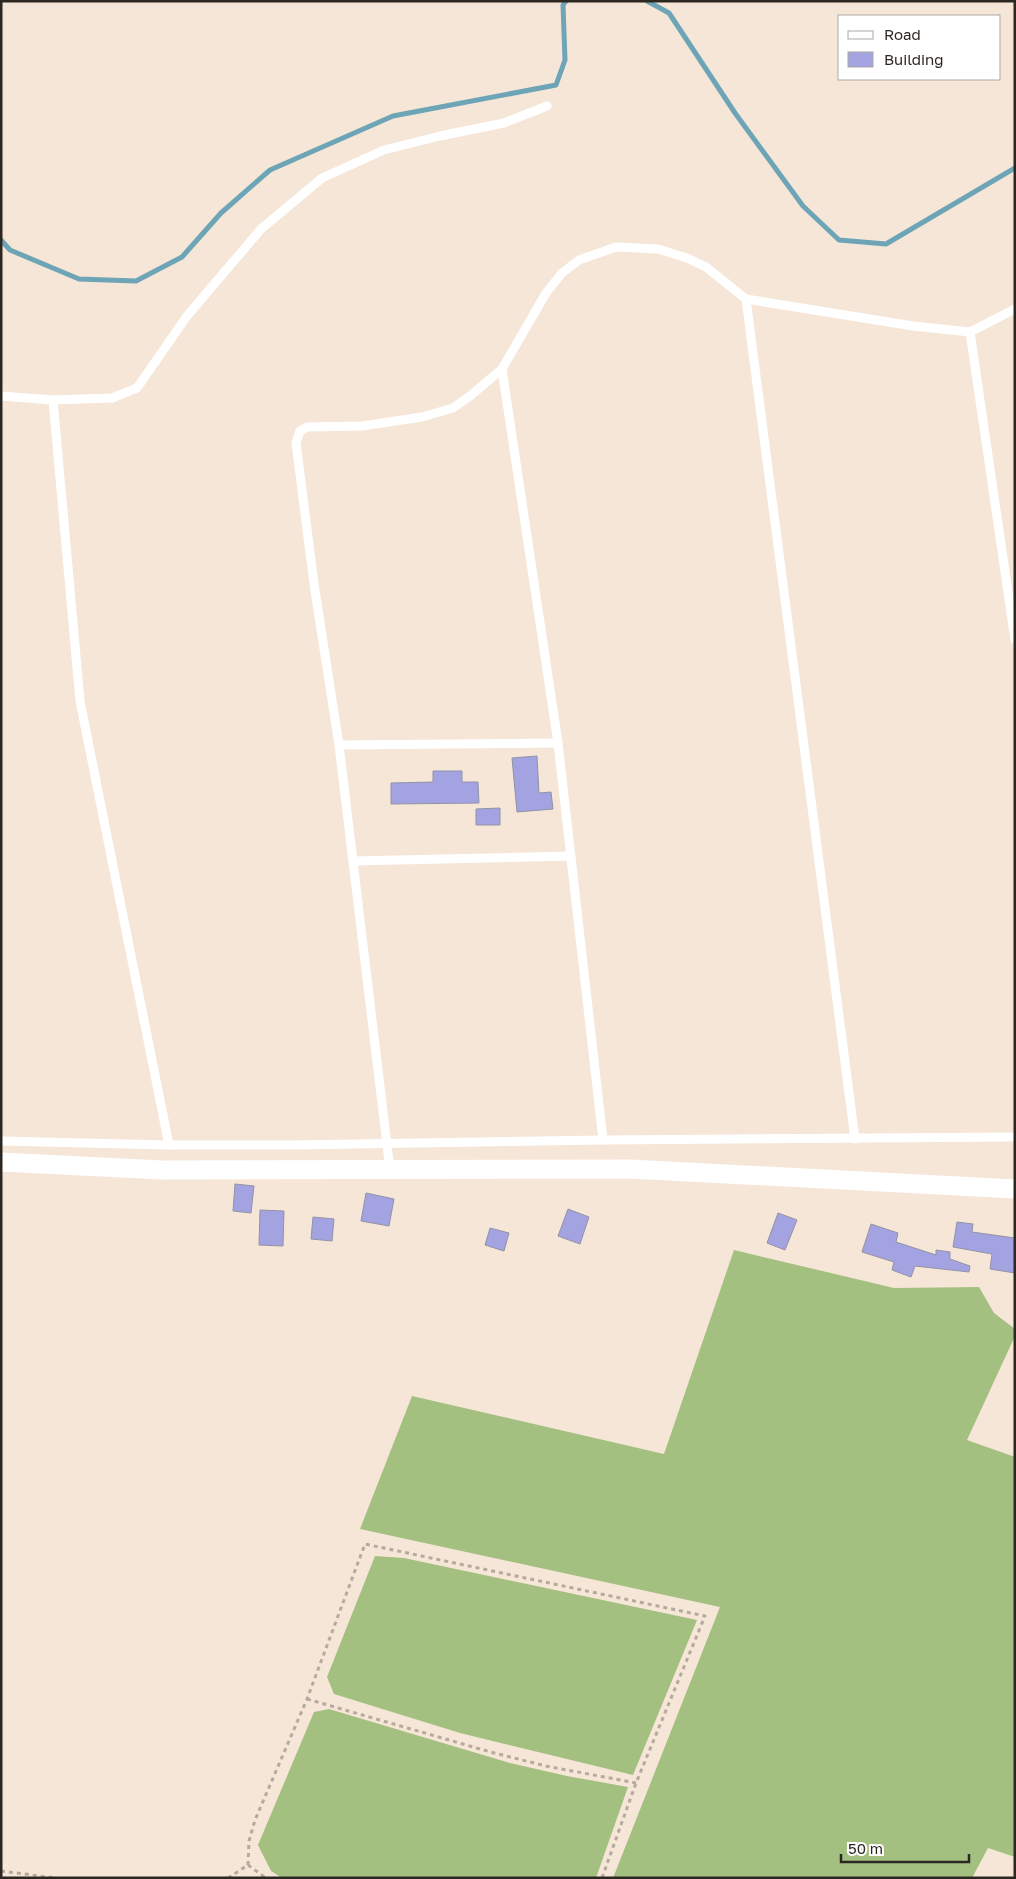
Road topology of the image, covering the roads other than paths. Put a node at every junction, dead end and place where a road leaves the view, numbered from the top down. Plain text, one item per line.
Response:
1 (547, 106) dead end
2 (746, 299) junction
3 (1015, 309) edge
4 (970, 332) junction
5 (502, 369) junction
6 (1, 396) edge
7 (53, 400) junction
8 (1015, 640) edge
9 (558, 743) junction
10 (339, 745) junction
11 (571, 856) junction
12 (353, 861) junction
13 (1015, 1137) edge
14 (855, 1139) junction
15 (603, 1140) junction
16 (1, 1141) edge
17 (387, 1144) junction
18 (169, 1145) junction
19 (1, 1162) edge
20 (390, 1170) junction
21 (1015, 1189) edge

1 - 7 lane
2 - 4 lane
2 - 5 lane
2 - 14 lane
3 - 4 lane
4 - 8 lane
5 - 9 lane
5 - 10 lane
6 - 7 lane
7 - 18 lane
9 - 10 lane
9 - 11 lane
10 - 12 lane
11 - 12 lane
11 - 15 lane
12 - 17 lane
13 - 14 lane
14 - 15 lane
15 - 17 lane
16 - 18 lane
17 - 18 lane
17 - 20 lane
19 - 20 street
20 - 21 street

